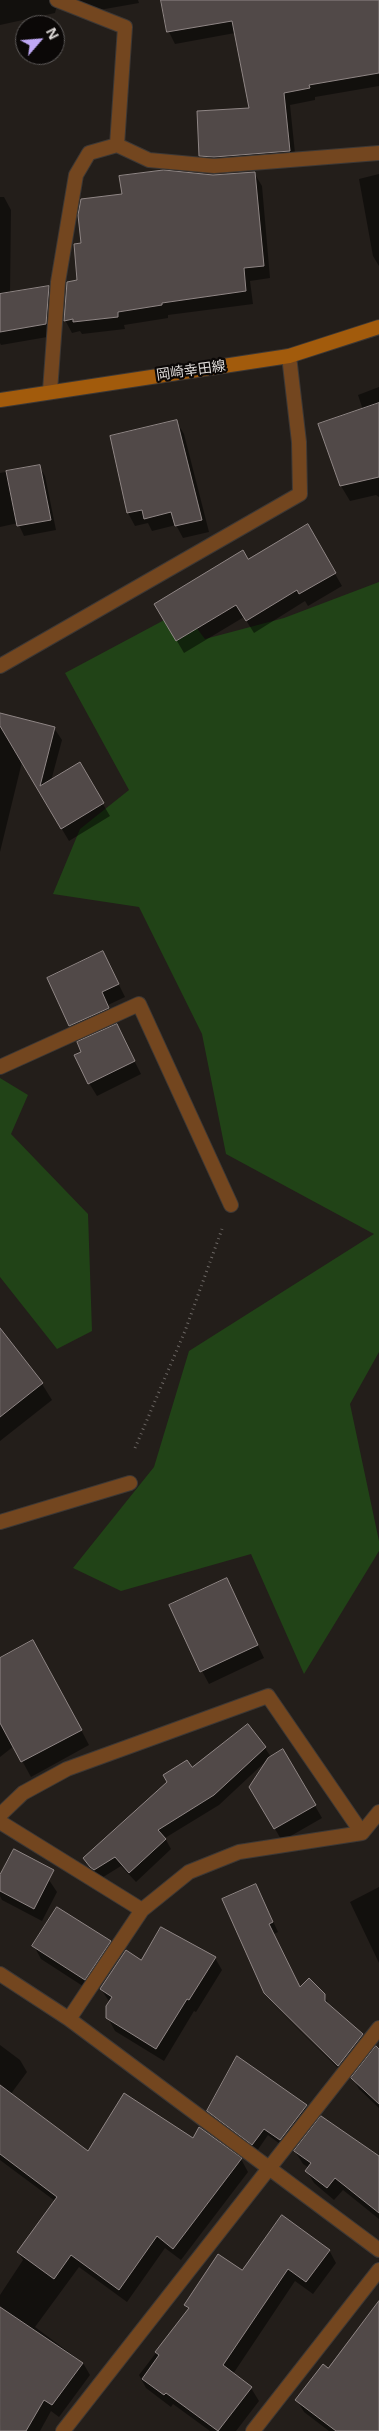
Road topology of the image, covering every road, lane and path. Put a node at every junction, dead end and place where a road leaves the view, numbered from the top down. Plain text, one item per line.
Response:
1 (57, 0) edge
2 (118, 145) junction
3 (379, 153) edge
4 (379, 327) edge
5 (289, 356) junction
6 (50, 391) junction
7 (0, 400) edge
8 (0, 666) edge
9 (0, 1067) edge
10 (231, 1205) joint
11 (135, 1448) dead end
12 (130, 1483) dead end
13 (0, 1522) edge
14 (379, 1812) edge
15 (0, 1815) edge
16 (0, 1822) edge
17 (362, 1832) junction
18 (142, 1910) junction
19 (0, 1974) edge
20 (69, 2019) junction
21 (379, 2028) edge
22 (269, 2169) junction
23 (379, 2250) edge
24 (379, 2270) edge
25 (63, 2431) edge
26 (253, 2431) edge

1 - 2 street
2 - 3 street
2 - 6 street
4 - 5 main road, 岡崎幸田線
5 - 6 main road, 岡崎幸田線
5 - 8 street
6 - 7 main road, 岡崎幸田線
9 - 10 street
10 - 11 path
12 - 13 street
14 - 17 street
15 - 17 street
16 - 18 street
17 - 18 street
18 - 20 street
19 - 20 street
20 - 22 street
21 - 22 street
22 - 23 street
22 - 25 street
24 - 26 street

